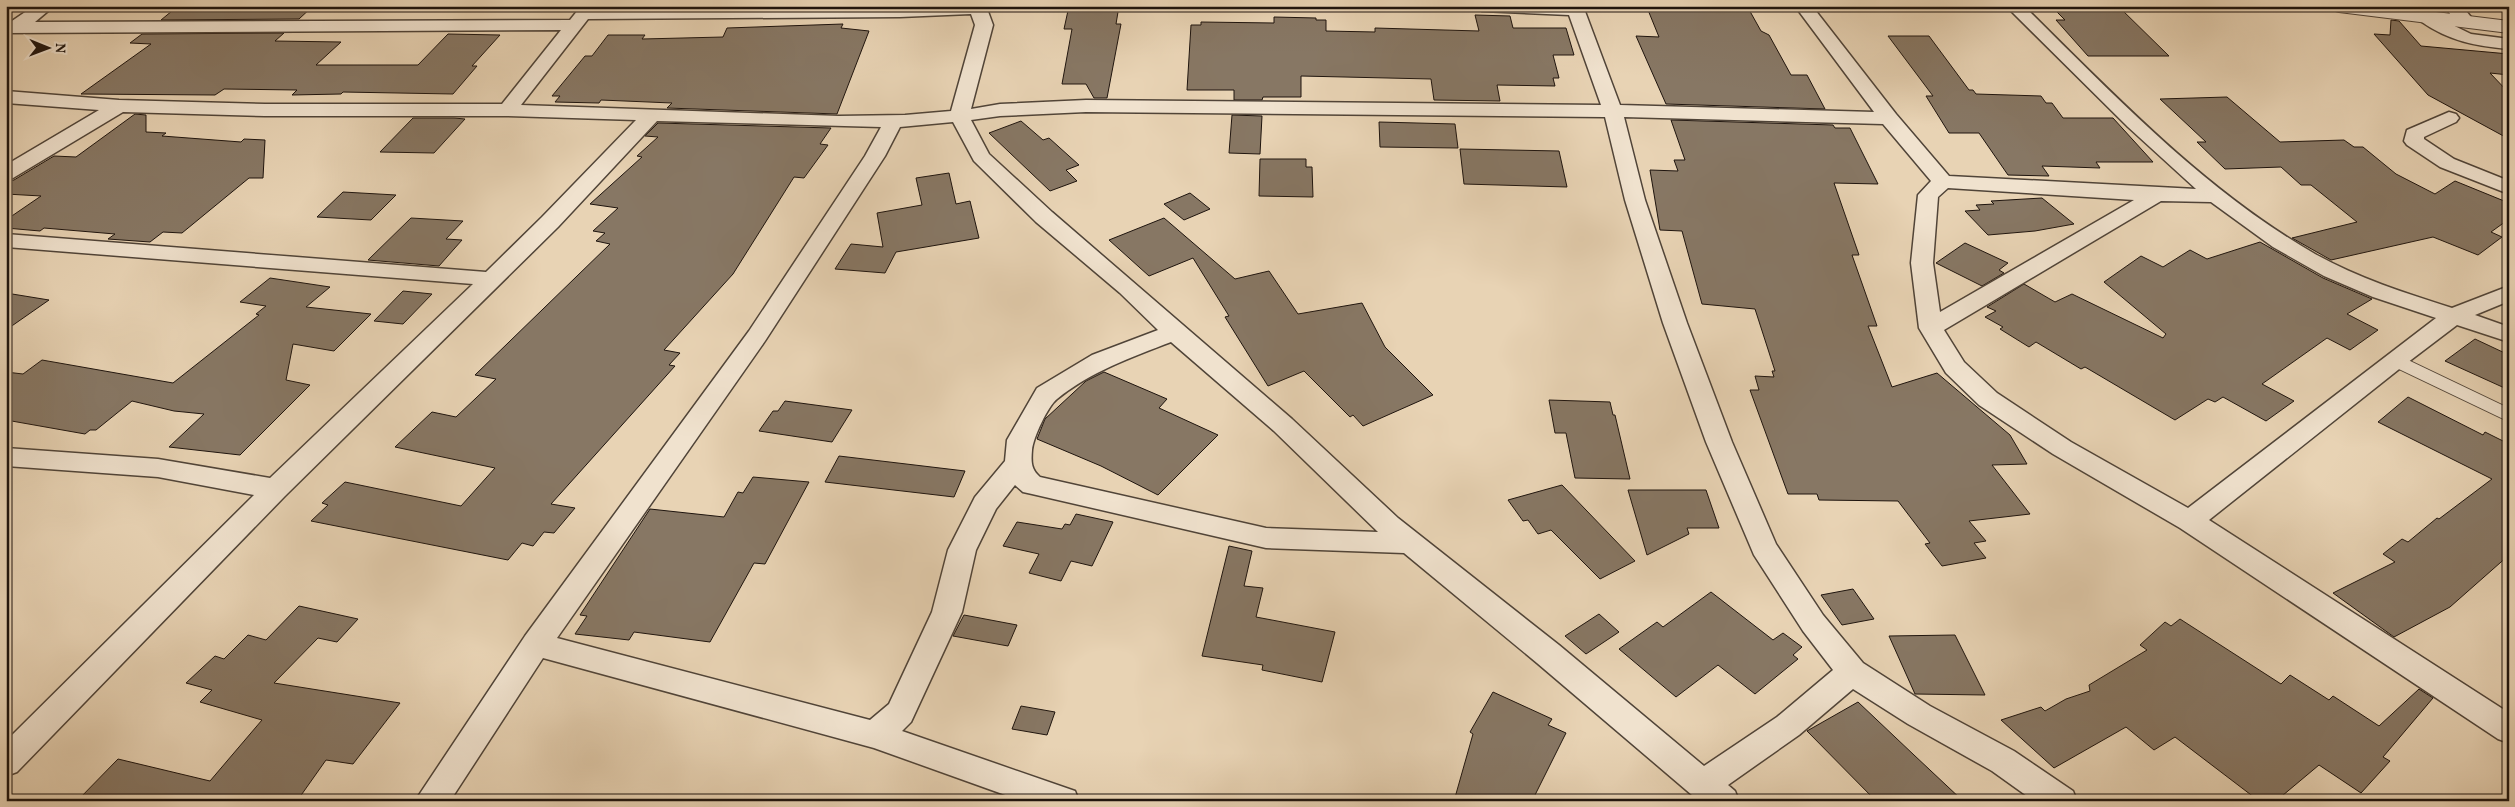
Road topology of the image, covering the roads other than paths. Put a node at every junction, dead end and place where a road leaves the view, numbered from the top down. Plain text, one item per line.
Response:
1 (1482, 6) edge
2 (1803, 6) edge
3 (2014, 6) edge
4 (2339, 6) edge
5 (2453, 6) edge
6 (977, 8) edge
7 (1574, 8) edge
8 (39, 11) edge
9 (582, 15) edge
10 (2428, 18) junction
11 (2466, 22) junction
12 (9, 26) edge
13 (2509, 27) edge
14 (2509, 44) edge
15 (6, 97) edge
16 (120, 106) junction
17 (507, 110) junction
18 (1613, 112) junction
19 (651, 116) junction
20 (959, 116) junction
21 (1889, 118) junction
22 (2449, 118) dead end
23 (893, 122) junction
24 (6, 174) edge
25 (1943, 182) junction
26 (2509, 188) edge
27 (2157, 195) junction
28 (2214, 196) junction
29 (6, 240) edge
30 (491, 279) junction
31 (2509, 293) edge
32 (2455, 316) junction
33 (1931, 328) junction
34 (1174, 332) junction
35 (2509, 335) edge
36 (2394, 360) junction
37 (2509, 415) edge
38 (6, 457) edge
39 (1018, 463) junction
40 (276, 489) junction
41 (2190, 520) junction
42 (1410, 543) junction
43 (536, 644) junction
44 (1852, 672) junction
45 (2509, 730) edge
46 (875, 735) junction
47 (6, 762) edge
48 (1714, 792) edge
49 (432, 801) edge
50 (1063, 801) edge
51 (2060, 801) edge

1 - 7 street
2 - 21 street
3 - 28 street
4 - 10 street
5 - 11 street
6 - 9 street
6 - 20 street
7 - 18 street
8 - 12 street
9 - 12 street
9 - 17 street
10 - 11 street
10 - 14 street
11 - 13 street
15 - 16 street
16 - 17 street
16 - 24 street
17 - 19 street
18 - 20 street
18 - 21 street
18 - 44 street
19 - 23 street
19 - 30 street
20 - 23 street
20 - 34 street
21 - 25 street
22 - 26 street
23 - 43 street
25 - 27 street
25 - 33 street
27 - 28 street
27 - 33 street
28 - 32 street
29 - 30 street
30 - 40 street
31 - 32 street
32 - 35 street
32 - 36 street
33 - 41 street
34 - 39 street
34 - 42 street
36 - 37 lane
36 - 41 street
38 - 40 street
39 - 42 street
39 - 46 street
40 - 47 street
41 - 45 street
42 - 48 street
43 - 46 street
43 - 49 street
44 - 48 street
44 - 51 street
46 - 50 street

